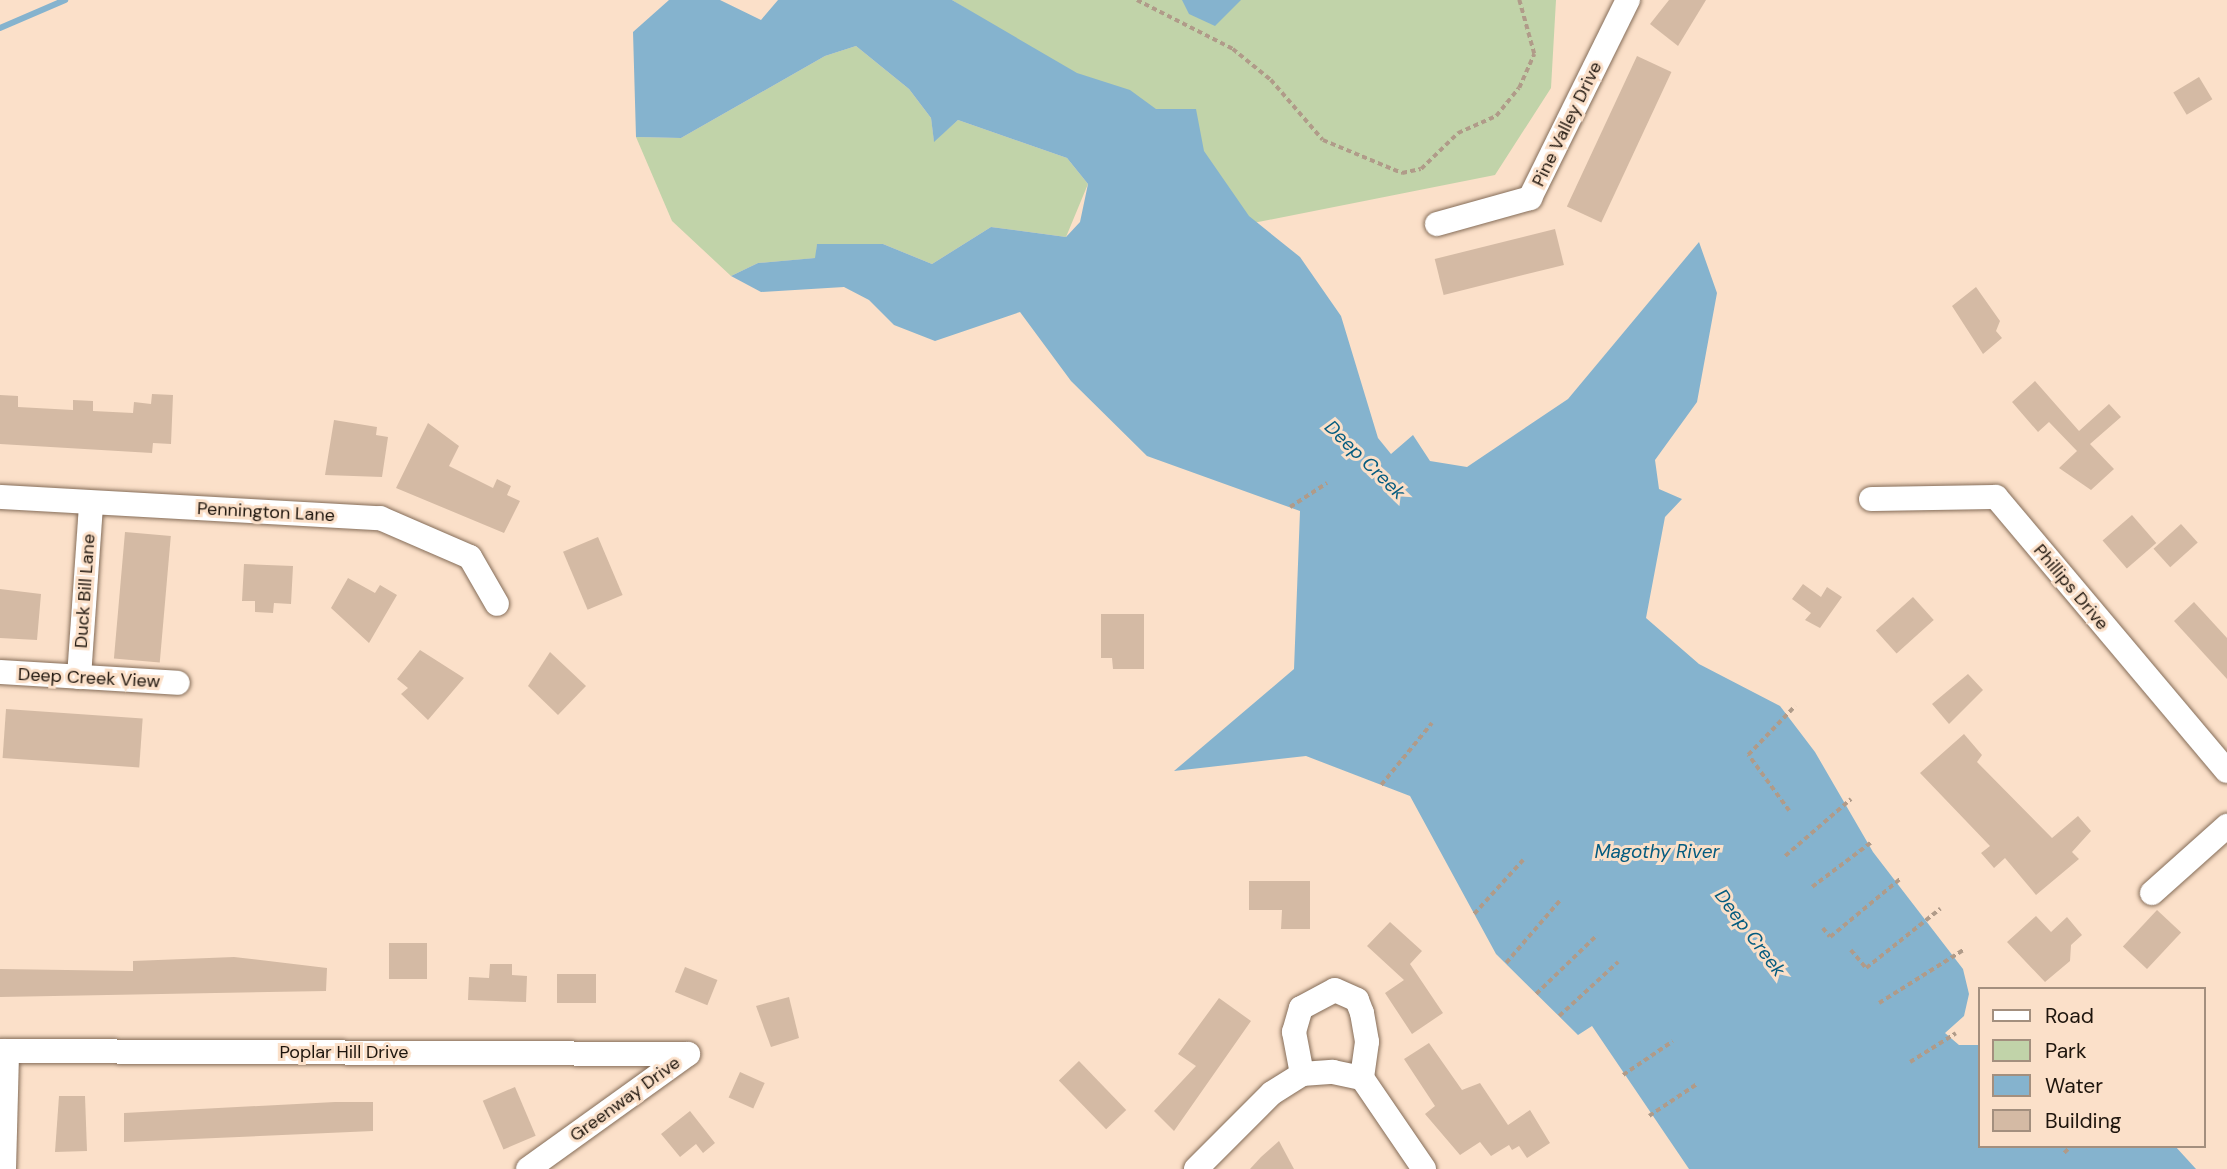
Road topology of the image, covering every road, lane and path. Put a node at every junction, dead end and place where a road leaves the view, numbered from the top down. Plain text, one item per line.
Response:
1 (1137, 0) edge
2 (1519, 0) edge
3 (1628, 0) edge
4 (1437, 224) dead end
5 (1327, 482) dead end
6 (0, 497) edge
7 (1871, 499) dead end
8 (91, 504) junction
9 (1290, 507) dead end
10 (497, 604) dead end
11 (0, 672) edge
12 (79, 677) junction
13 (178, 683) dead end
14 (1795, 706) dead end
15 (1432, 723) dead end
16 (2227, 771) edge
17 (1381, 785) dead end
18 (1851, 799) dead end
19 (1789, 811) dead end
20 (2227, 826) edge
21 (1873, 841) dead end
22 (1785, 856) dead end
23 (1523, 860) dead end
24 (1901, 878) dead end
25 (1812, 887) dead end
26 (2152, 893) dead end
27 (1561, 899) dead end
28 (1940, 909) dead end
29 (1475, 914) dead end
30 (1823, 928) dead end
31 (1597, 935) dead end
32 (1851, 950) dead end
33 (1963, 950) dead end
34 (1618, 962) dead end
35 (1506, 963) dead end
36 (1536, 993) dead end
37 (1879, 1003) dead end
38 (1559, 1016) dead end
39 (1956, 1032) dead end
40 (1673, 1041) dead end
41 (4, 1051) edge
42 (688, 1054) joint
43 (1910, 1062) dead end
44 (1302, 1074) junction
45 (1623, 1075) dead end
46 (1363, 1078) junction
47 (1697, 1084) dead end
48 (1649, 1116) dead end
49 (2069, 1148) edge
50 (2064, 1153) dead end
51 (4, 1169) edge
52 (528, 1169) edge
53 (1196, 1169) edge
54 (1424, 1169) edge

1 - 2 path
3 - 4 street, Pine Valley Drive
5 - 9 path
6 - 8 street, Pennington Lane
7 - 16 street, Phillips Drive
8 - 10 street, Pennington Lane
8 - 12 street, Duck Bill Lane
11 - 12 street, Deep Creek View
12 - 13 street, Deep Creek View
14 - 19 path
15 - 17 path
18 - 22 path
20 - 26 street
21 - 25 path
23 - 29 path
24 - 30 path
27 - 35 path
28 - 32 path
31 - 36 path
33 - 37 path
34 - 38 path
39 - 43 path
40 - 45 path
41 - 42 street, Poplar Hill Drive
41 - 51 street
42 - 52 street, Greenway Drive
44 - 46 street
44 - 46 street
44 - 53 street
46 - 54 street
47 - 48 path
49 - 50 path

